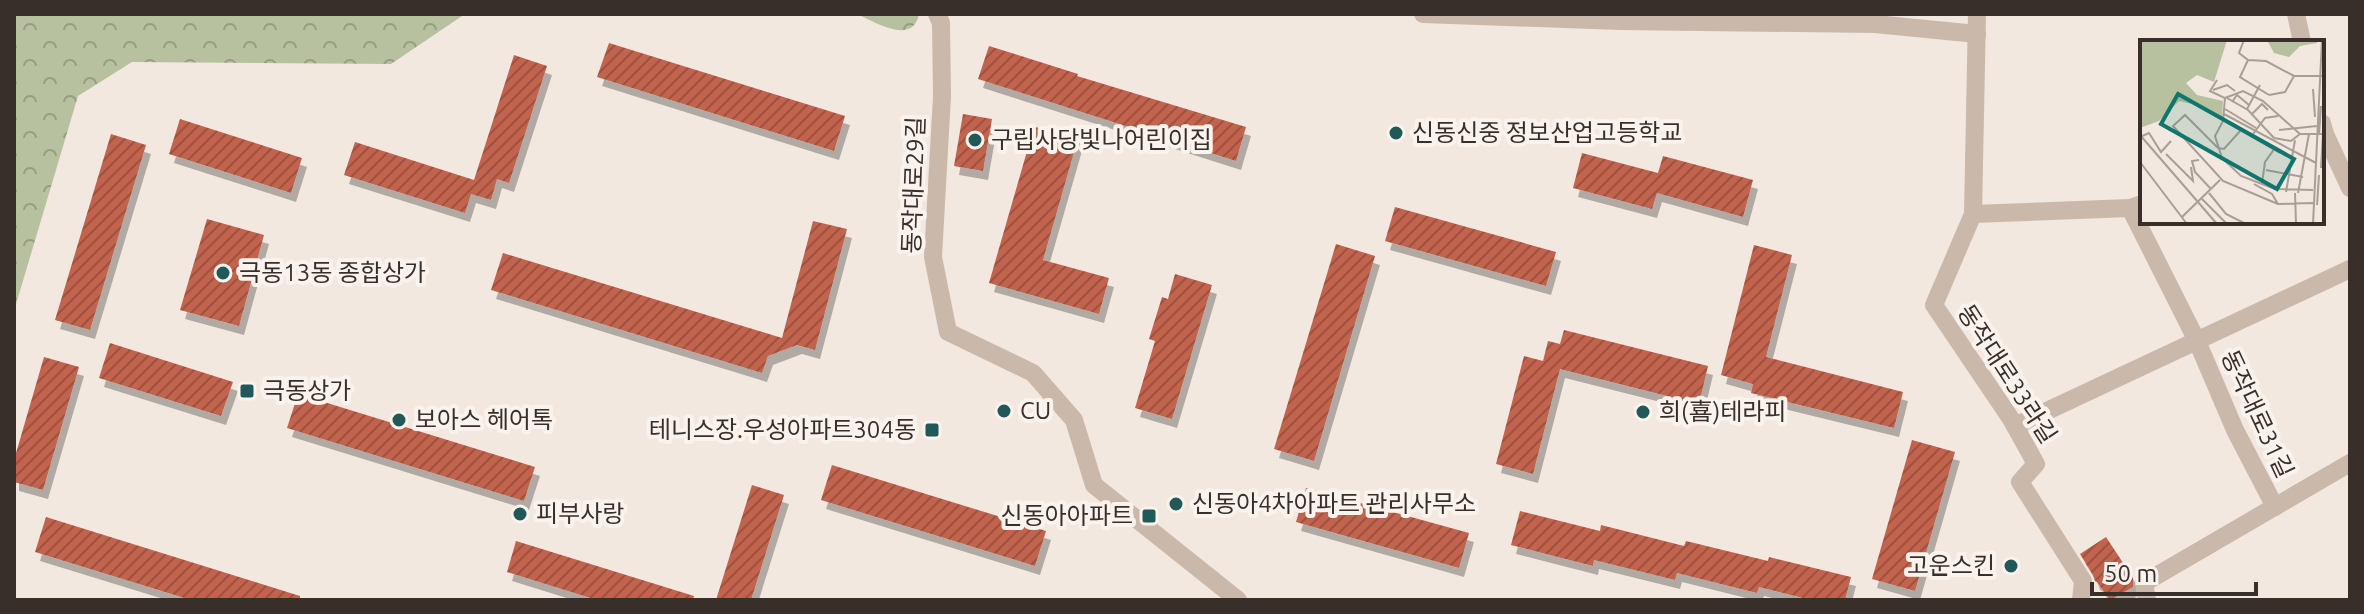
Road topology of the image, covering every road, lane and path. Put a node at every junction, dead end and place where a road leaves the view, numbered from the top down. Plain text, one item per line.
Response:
1 (937, 14) edge
2 (1423, 14) edge
3 (1977, 14) edge
4 (2296, 14) edge
5 (1508, 16) edge
6 (1977, 34) junction
7 (2302, 40) edge
8 (2324, 132) edge
9 (2350, 188) edge
10 (2136, 206) edge
11 (1973, 214) junction
12 (2144, 224) edge
13 (2350, 269) edge
14 (2197, 341) junction
15 (2015, 426) junction
16 (2350, 463) edge
17 (2275, 507) junction
18 (1238, 600) edge
19 (2081, 600) edge
20 (2147, 600) edge

1 - 18 street, 동작대로29길
2 - 5 street
3 - 6 street, 동작대로33라길
4 - 7 street
5 - 6 street
6 - 11 street, 동작대로33라길
8 - 9 street
10 - 11 street
11 - 15 street, 동작대로33라길
12 - 14 street, 동작대로31길
13 - 14 street, 동작대로31길
14 - 15 street, 동작대로31길
14 - 17 street, 동작대로31길
15 - 19 street, 동작대로33라길
16 - 17 street
17 - 20 street

